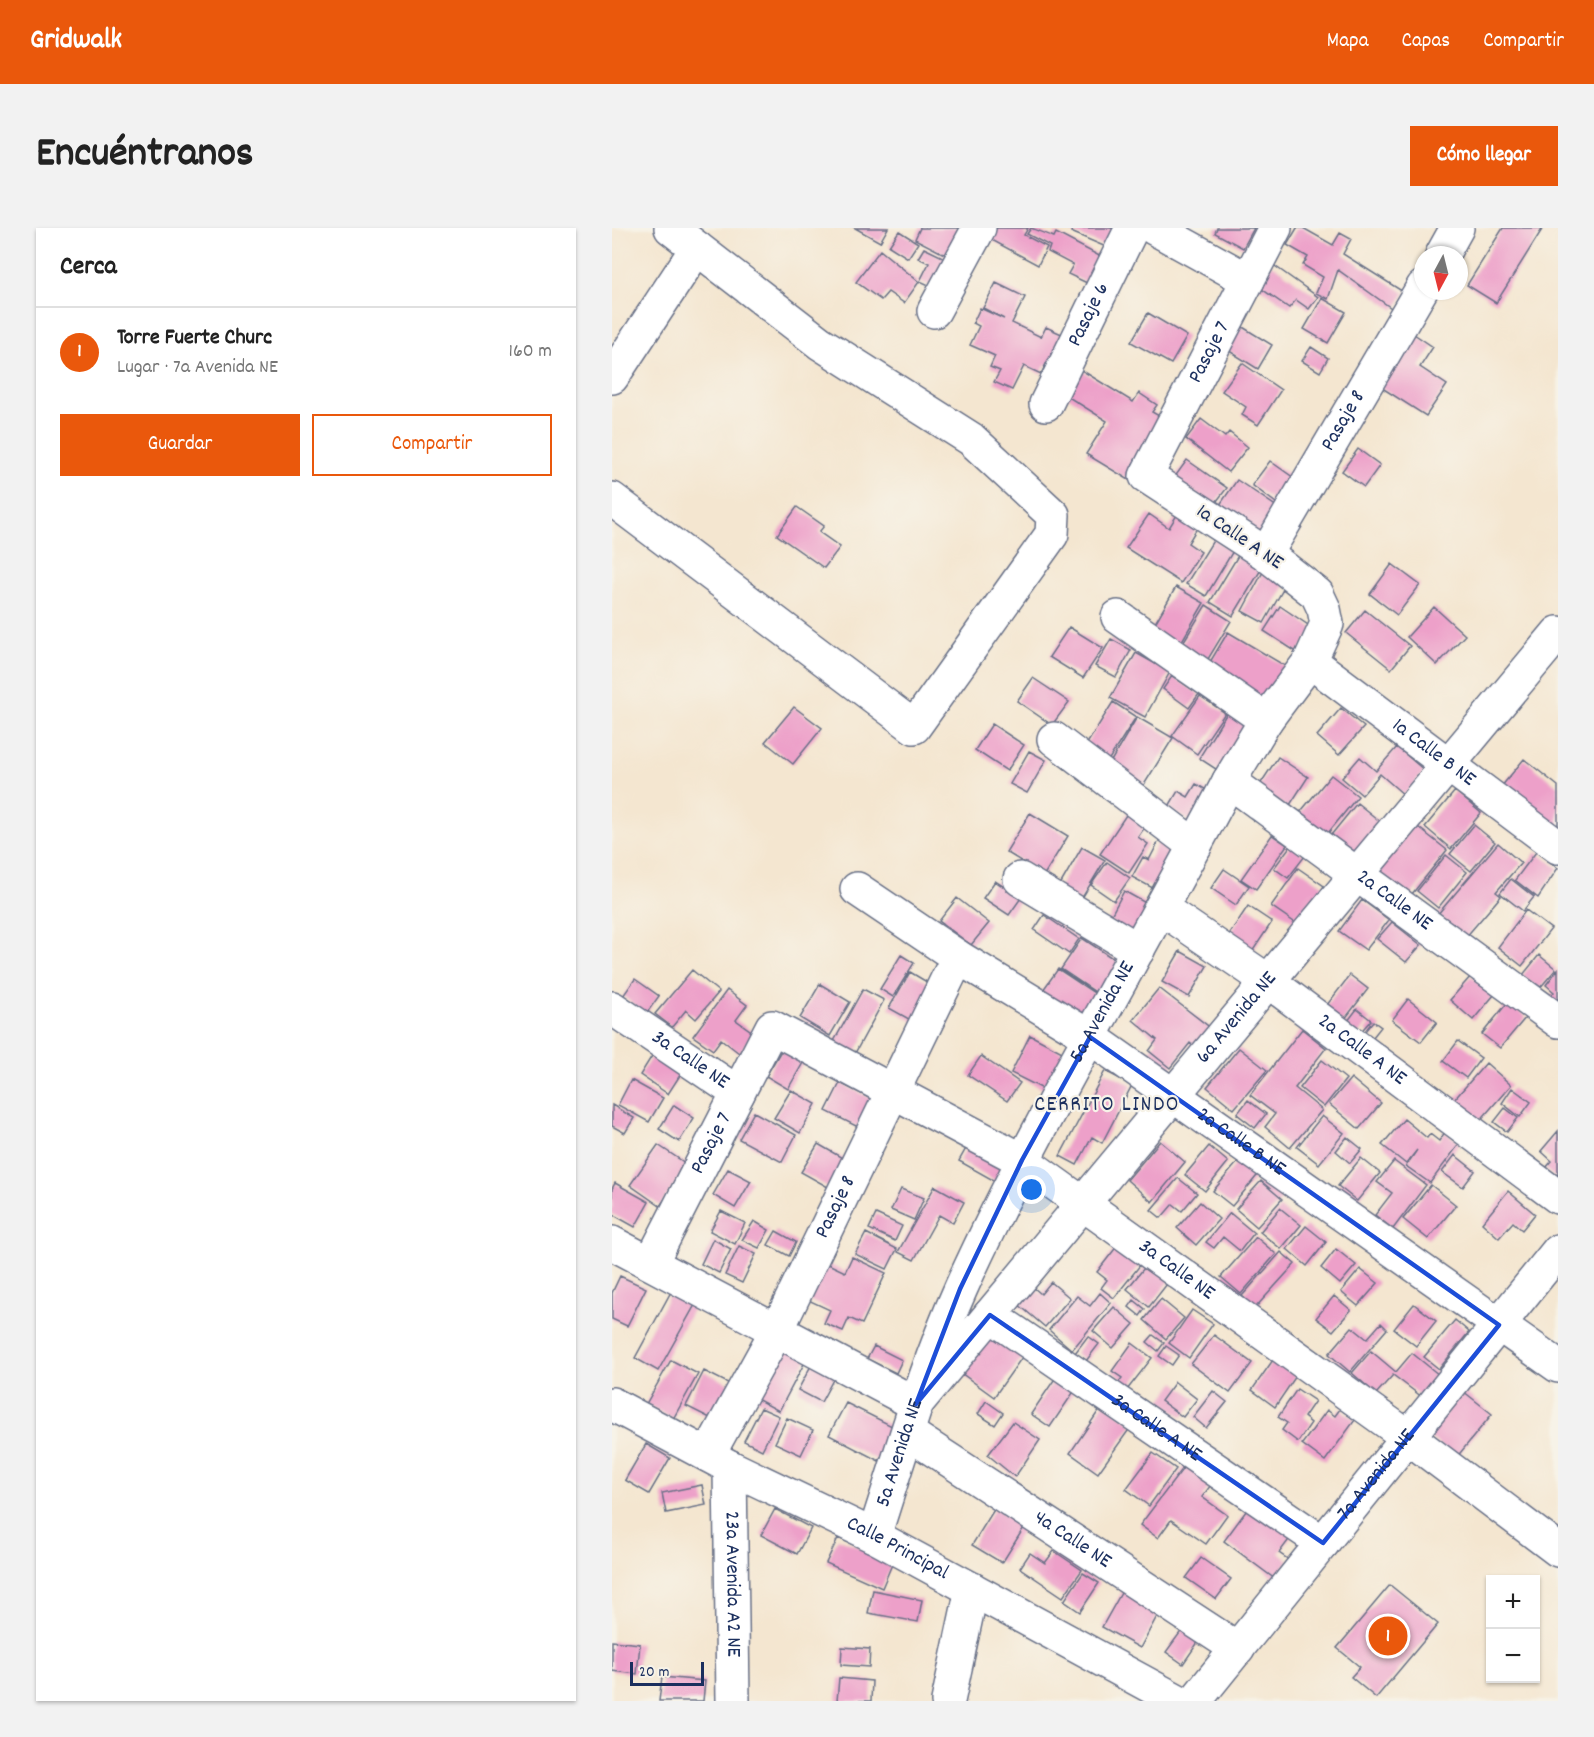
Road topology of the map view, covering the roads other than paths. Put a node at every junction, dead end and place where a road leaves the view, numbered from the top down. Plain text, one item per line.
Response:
1 (670, 228) edge
2 (979, 228) edge
3 (1132, 228) edge
4 (1154, 228) edge
5 (1275, 228) edge
6 (1457, 228) edge
7 (1447, 246) edge
8 (697, 248) junction
9 (1248, 280) junction
10 (1415, 300) edge
11 (934, 311) dead end
12 (612, 377) edge
13 (1047, 404) dead end
14 (1146, 476) joint
15 (612, 499) edge
16 (1266, 554) junction
17 (1324, 609) joint
18 (1118, 617) dead end
19 (1552, 653) edge
20 (1310, 661) junction
21 (1266, 720) junction
22 (1054, 739) dead end
23 (1448, 765) junction
24 (1229, 781) junction
25 (1195, 846) junction
26 (1558, 847) edge
27 (1356, 875) junction
28 (1020, 879) dead end
29 (857, 889) dead end
30 (1161, 908) junction
31 (1138, 950) junction
32 (958, 957) junction
33 (1268, 981) junction
34 (616, 1021) edge
35 (1558, 1021) edge
36 (772, 1027) joint
37 (1090, 1037) junction
38 (892, 1091) junction
39 (738, 1093) junction
40 (1174, 1094) junction
41 (1022, 1160) junction
42 (1558, 1197) edge
43 (1083, 1204) junction
44 (612, 1243) edge
45 (1558, 1251) edge
46 (651, 1263) junction
47 (990, 1315) junction
48 (1499, 1324) junction
49 (777, 1330) junction
50 (1558, 1366) edge
51 (612, 1404) edge
52 (912, 1418) junction
53 (1408, 1437) junction
54 (719, 1461) junction
55 (874, 1536) junction
56 (1323, 1543) junction
57 (1558, 1550) edge
58 (972, 1589) junction
59 (1238, 1648) junction
60 (733, 1701) edge
61 (948, 1701) edge
62 (1178, 1701) edge
63 (1195, 1701) edge

1 - 8 street
2 - 11 street
3 - 13 street, Pasaje 6
4 - 9 street
5 - 9 street, Pasaje 7
6 - 7 street
8 - 12 street
8 - 15 street
9 - 14 street, Pasaje 7
10 - 16 street, Pasaje 8
14 - 16 street, 1a Calle A NE
16 - 17 street, 1a Calle A NE
17 - 20 street, 5a Avenida NE
18 - 21 street
19 - 23 street, 6a Avenida NE
20 - 21 street, 5a Avenida NE
20 - 23 street, 1a Calle B NE
21 - 24 street, 5a Avenida NE
22 - 25 street
23 - 26 street, 1a Calle B NE
23 - 27 street, 6a Avenida NE
24 - 25 street, 5a Avenida NE
24 - 27 street, 2a Calle NE
25 - 30 street, 5a Avenida NE
27 - 33 street, 6a Avenida NE
27 - 35 street, 2a Calle NE
28 - 31 street
29 - 32 street, 2a Calle B NE
30 - 31 street, 5a Avenida NE
30 - 33 street, 2a Calle A NE
31 - 37 street, 5a Avenida NE
32 - 37 street, 2a Calle B NE
32 - 38 street, Pasaje 8
33 - 40 street, 6a Avenida NE
33 - 42 street, 2a Calle A NE
34 - 39 street, 3a Calle NE
36 - 38 street, 3a Calle NE
36 - 39 street, Pasaje 7
37 - 40 street, 2a Calle B NE
37 - 41 street, 5a Avenida NE
38 - 41 street, 3a Calle NE
38 - 49 street, Pasaje 8
39 - 46 street, Pasaje 7
40 - 43 street, 6a Avenida NE
40 - 48 street, 2a Calle B NE
41 - 43 street, 3a Calle NE
41 - 52 street, 5a Avenida NE
43 - 47 street, 6a Avenida NE
43 - 53 street, 3a Calle NE
44 - 46 street, 4a Calle NE
45 - 48 street, 7a Avenida NE
46 - 49 street, 4a Calle NE
47 - 52 street, 6a Avenida NE
47 - 56 street, 3a Calle A NE
48 - 50 street, 2a Calle B NE
48 - 53 street, 7a Avenida NE
49 - 52 street, 4a Calle NE
49 - 54 street, Pasaje 8
51 - 54 street, Calle Principal
52 - 55 street, 5a Avenida NE
52 - 59 street, 4a Calle NE
53 - 56 street, 7a Avenida NE
53 - 57 street, 3a Calle NE
54 - 55 street, Calle Principal
54 - 60 street, 23a Avenida A2 NE
55 - 58 street, Calle Principal
56 - 59 street, 7a Avenida NE
58 - 61 street
58 - 62 street, Calle Principal
59 - 63 street, 7a Avenida NE

